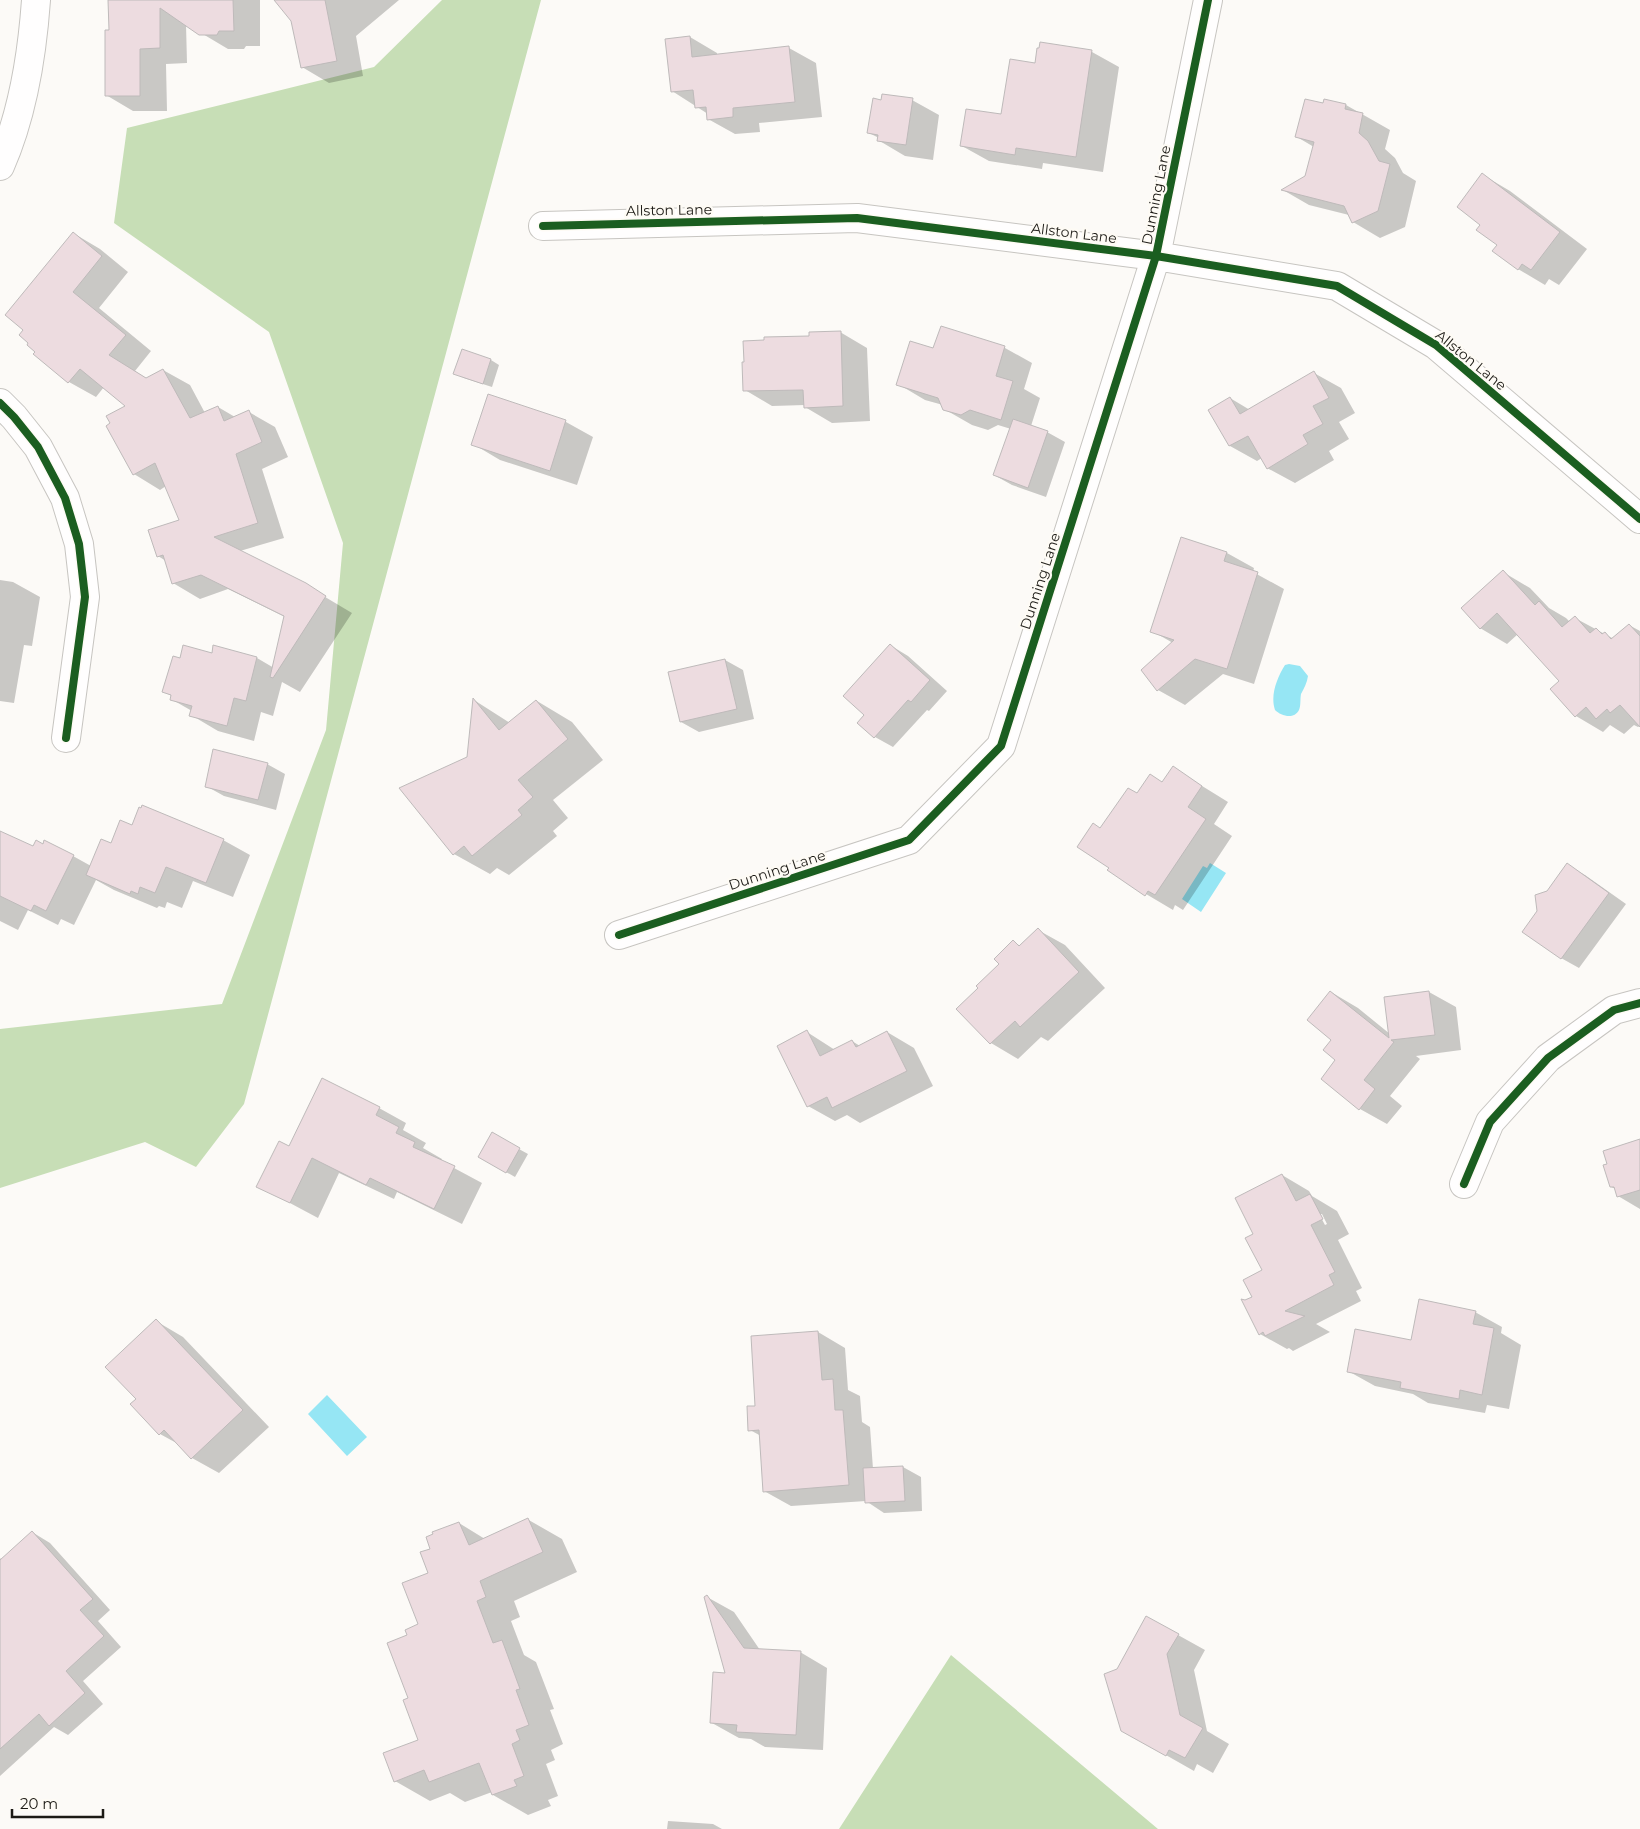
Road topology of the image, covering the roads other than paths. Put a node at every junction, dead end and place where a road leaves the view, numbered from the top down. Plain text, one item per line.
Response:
1 (36, 0) edge
2 (1208, 0) edge
3 (0, 166) edge
4 (543, 226) dead end
5 (1156, 256) junction
6 (0, 403) edge
7 (1640, 519) edge
8 (66, 738) dead end
9 (619, 935) dead end
10 (1640, 1002) edge
11 (1464, 1184) dead end

1 - 3 street
2 - 5 street, Dunning Lane
4 - 5 street, Allston Lane
5 - 7 street, Allston Lane
5 - 9 street, Dunning Lane
6 - 8 street
10 - 11 street

